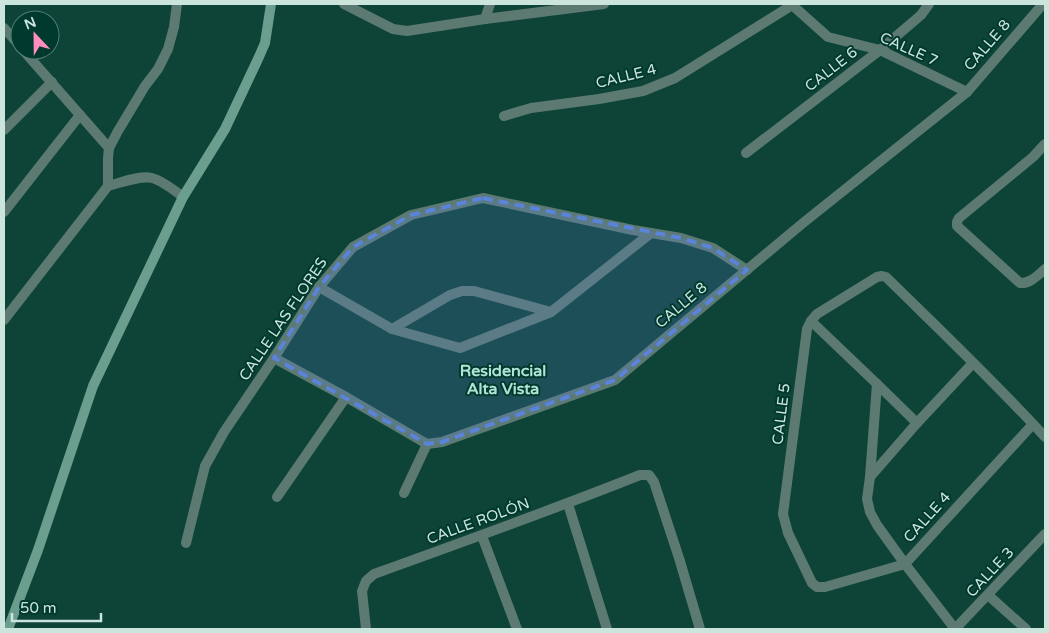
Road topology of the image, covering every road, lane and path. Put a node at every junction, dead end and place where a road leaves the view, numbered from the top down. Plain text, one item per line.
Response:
1 (177, 4) edge
2 (271, 4) edge
3 (344, 4) edge
4 (490, 4) edge
5 (604, 4) edge
6 (792, 4) edge
7 (929, 4) edge
8 (1043, 4) edge
9 (485, 19) junction
10 (880, 50) junction
11 (33, 60) edge
12 (52, 82) junction
13 (967, 92) junction
14 (80, 115) junction
15 (504, 116) dead end
16 (4, 130) edge
17 (1045, 144) edge
18 (110, 148) junction
19 (746, 153) dead end
20 (108, 186) junction
21 (183, 197) junction
22 (4, 212) edge
23 (651, 233) junction
24 (1045, 269) edge
25 (748, 270) junction
26 (319, 287) junction
27 (552, 312) junction
28 (4, 320) edge
29 (811, 321) junction
30 (392, 329) junction
31 (274, 358) junction
32 (973, 363) junction
33 (877, 384) junction
34 (346, 397) junction
35 (917, 424) junction
36 (1033, 424) junction
37 (1045, 437) edge
38 (427, 444) junction
39 (870, 476) junction
40 (404, 493) dead end
41 (277, 497) dead end
42 (568, 504) junction
43 (1045, 534) edge
44 (482, 536) junction
45 (186, 543) dead end
46 (905, 564) junction
47 (818, 588) joint
48 (988, 595) junction
49 (8, 629) edge
50 (366, 629) edge
51 (517, 629) edge
52 (607, 629) edge
53 (700, 629) edge
54 (955, 629) edge
55 (1026, 629) edge

1 - 18 street
2 - 21 street
3 - 9 street
4 - 9 street
5 - 9 street
6 - 10 street, CALLE 7
6 - 15 street, CALLE 4
7 - 10 street, CALLE 6
8 - 13 street, CALLE 8
10 - 13 street, CALLE 7
10 - 19 street, CALLE 6
11 - 12 street
12 - 14 street
12 - 16 street
13 - 25 street, CALLE 8
14 - 18 street
14 - 22 street
17 - 24 street
18 - 20 street
20 - 21 street
20 - 28 street
21 - 49 street
23 - 25 street, CALLE LAS FLORES
23 - 26 street, CALLE LAS FLORES
23 - 27 street
25 - 38 street, CALLE 8
26 - 30 street
26 - 31 street, CALLE LAS FLORES
27 - 30 street
27 - 30 street
29 - 32 street
29 - 33 street
29 - 47 street, CALLE 5
31 - 34 street
31 - 45 street, CALLE LAS FLORES
32 - 35 street
32 - 36 street
33 - 35 street
33 - 39 street
34 - 38 street
34 - 41 street
35 - 39 street
36 - 37 street
36 - 46 street, CALLE 4
38 - 40 street
39 - 46 street
42 - 44 street, CALLE ROLÓN
42 - 52 street
42 - 53 street, CALLE ROLÓN
43 - 48 street, CALLE 3
44 - 50 street, CALLE ROLÓN
44 - 51 street
46 - 47 street, CALLE 4
46 - 54 street
48 - 54 street, CALLE 3
48 - 55 street

